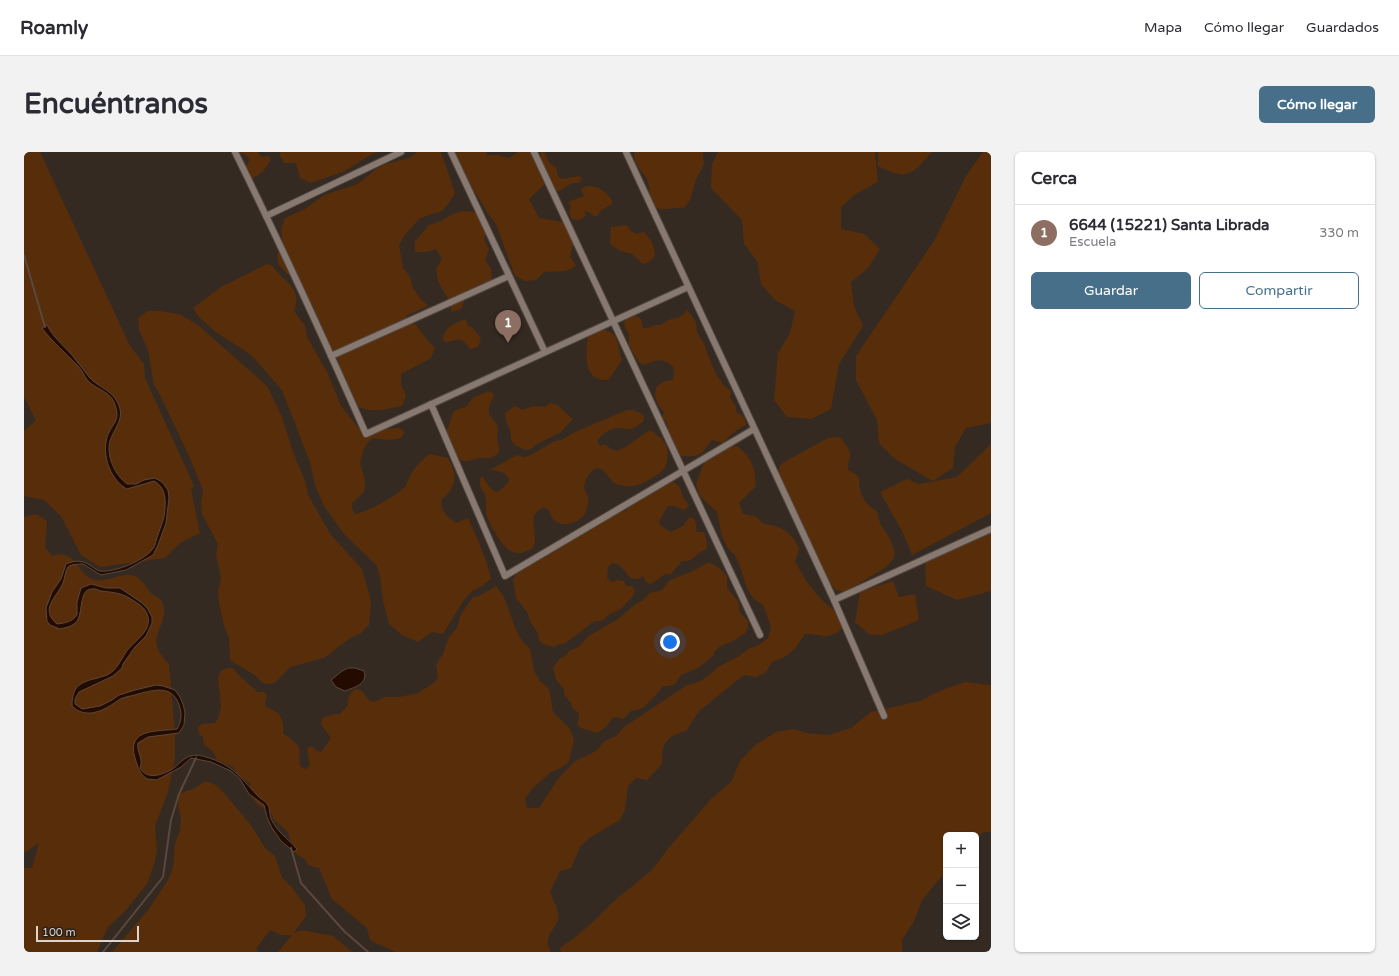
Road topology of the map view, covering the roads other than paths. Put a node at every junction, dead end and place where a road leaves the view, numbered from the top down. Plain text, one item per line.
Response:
1 (235, 152) edge
2 (401, 152) edge
3 (451, 152) edge
4 (534, 152) edge
5 (626, 152) edge
6 (266, 216) junction
7 (509, 276) junction
8 (688, 287) junction
9 (614, 321) junction
10 (545, 352) junction
11 (331, 356) junction
12 (431, 404) junction
13 (754, 429) junction
14 (682, 472) junction
15 (991, 529) edge
16 (834, 600) junction
17 (760, 635) dead end
18 (884, 716) dead end

1 - 6 street
2 - 6 street
3 - 7 street
4 - 9 street
5 - 8 street
6 - 11 street
7 - 10 street
7 - 11 street
8 - 9 street
8 - 13 street
9 - 10 street
9 - 14 street
10 - 12 street
11 - 12 street
12 - 14 street
13 - 14 street
13 - 16 street
14 - 17 street
15 - 16 street
16 - 18 street

